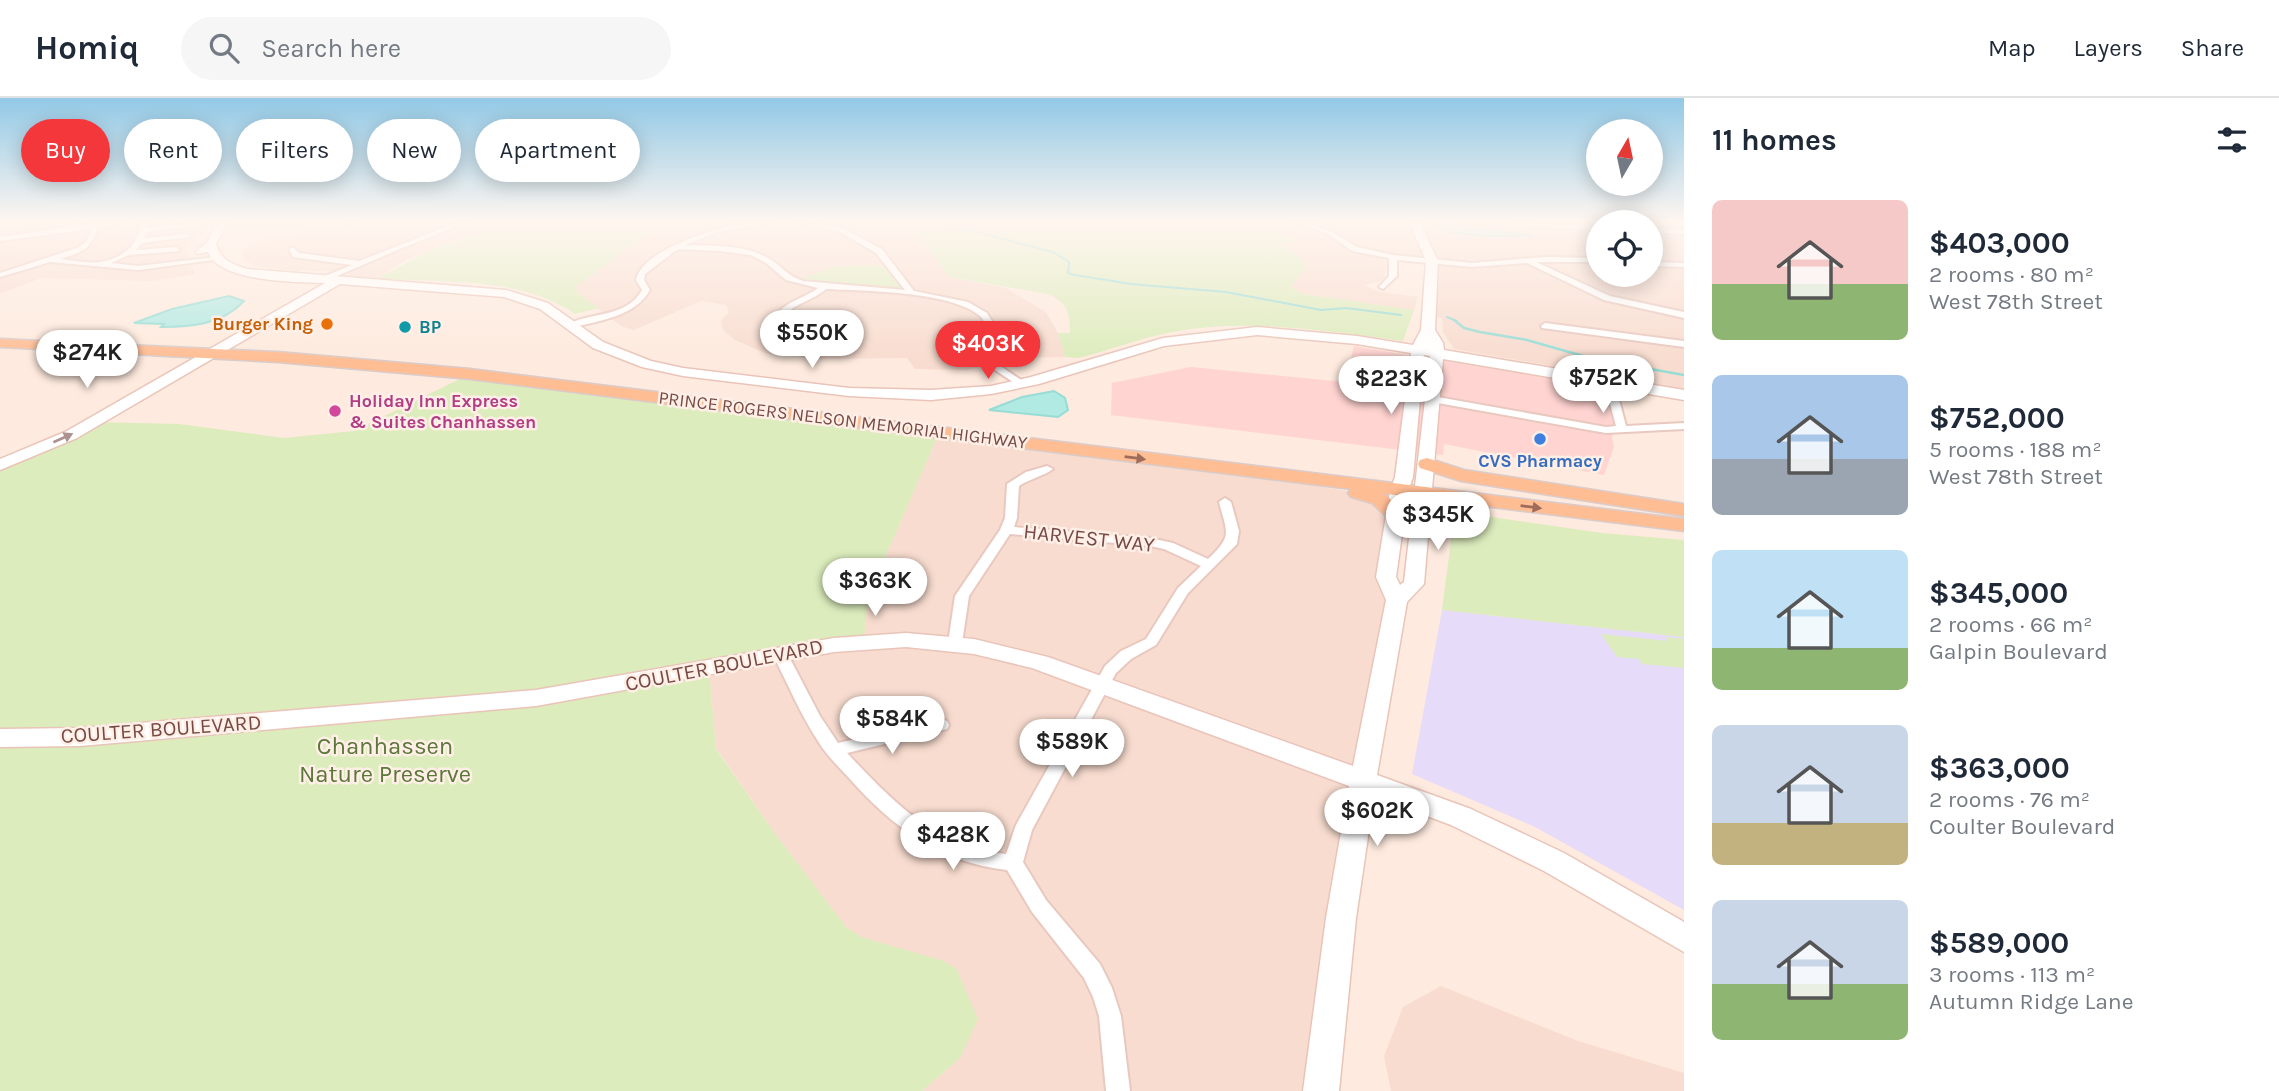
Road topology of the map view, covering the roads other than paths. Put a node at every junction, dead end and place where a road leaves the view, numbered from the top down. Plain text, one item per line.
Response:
1 (19, 269) edge
2 (236, 269) edge
3 (347, 269) joint
4 (646, 269) edge
5 (776, 269) edge
6 (893, 269) edge
7 (1392, 269) edge
8 (1432, 269) edge
9 (1545, 269) edge
10 (0, 275) edge
11 (326, 283) junction
12 (823, 287) junction
13 (1383, 287) dead end
14 (911, 292) junction
15 (1543, 314) dead end
16 (1684, 315) edge
17 (567, 323) junction
18 (1428, 330) junction
19 (829, 331) dead end
20 (0, 333) edge
21 (0, 343) edge
22 (1684, 344) edge
23 (217, 347) junction
24 (1418, 352) junction
25 (191, 353) junction
26 (1437, 355) junction
27 (1028, 382) junction
28 (1604, 386) junction
29 (1684, 398) edge
30 (1432, 399) junction
31 (1684, 426) edge
32 (1622, 430) junction
33 (0, 457) edge
34 (0, 465) edge
35 (1200, 466) junction
36 (1047, 469) dead end
37 (1425, 479) junction
38 (1401, 484) junction
39 (1225, 502) dead end
40 (1684, 510) edge
41 (1395, 514) junction
42 (1684, 525) edge
43 (1006, 530) junction
44 (1209, 564) junction
45 (1397, 600) junction
46 (955, 643) junction
47 (781, 655) junction
48 (1101, 684) junction
49 (941, 725) dead end
50 (0, 738) edge
51 (835, 750) junction
52 (1363, 781) junction
53 (1013, 863) junction
54 (1684, 937) edge
55 (1118, 1091) edge
56 (1321, 1091) edge

1 - 10 street
2 - 11 street
3 - 11 street
3 - 11 street
4 - 17 street
5 - 12 street
6 - 14 street
7 - 13 street
8 - 18 street
9 - 16 street
11 - 17 street
11 - 23 street
11 - 23 street
12 - 14 street
12 - 19 street
14 - 27 street
15 - 22 street
17 - 27 street
18 - 24 street
18 - 26 street
20 - 23 main road, PRINCE ROGERS NELSON MEMORIAL HIGHWAY
21 - 25 main road, PRINCE ROGERS NELSON MEMORIAL HIGHWAY
23 - 25 main road, PRINCE ROGERS NELSON MEMORIAL HIGHWAY
34 -> 23 street
23 -> 35 main road, PRINCE ROGERS NELSON MEMORIAL HIGHWAY
23 - 38 main road, PRINCE ROGERS NELSON MEMORIAL HIGHWAY
24 - 26 street
24 - 27 street
24 - 38 street
25 - 33 street
26 - 28 street
26 - 29 street
26 - 30 street
28 - 29 street
28 - 32 street
30 - 32 street
30 - 37 street
31 - 32 street
35 - 38 main road, PRINCE ROGERS NELSON MEMORIAL HIGHWAY
35 - 41 main road
36 - 43 street
37 - 38 main road, PRINCE ROGERS NELSON MEMORIAL HIGHWAY
37 - 40 main road
37 -> 42 main road, PRINCE ROGERS NELSON MEMORIAL HIGHWAY
37 - 45 street
38 - 41 street
39 - 44 street
41 - 45 street
43 - 44 street, HARVEST WAY
43 - 46 street
44 - 48 street
45 - 52 street
46 - 47 street, COULTER BOULEVARD
46 - 48 street, COULTER BOULEVARD
47 - 50 street, COULTER BOULEVARD
47 - 51 street
48 - 52 street, COULTER BOULEVARD
48 - 53 street
49 - 51 street
51 - 53 street
52 - 54 street, COULTER BOULEVARD
52 - 56 street
53 - 55 street

